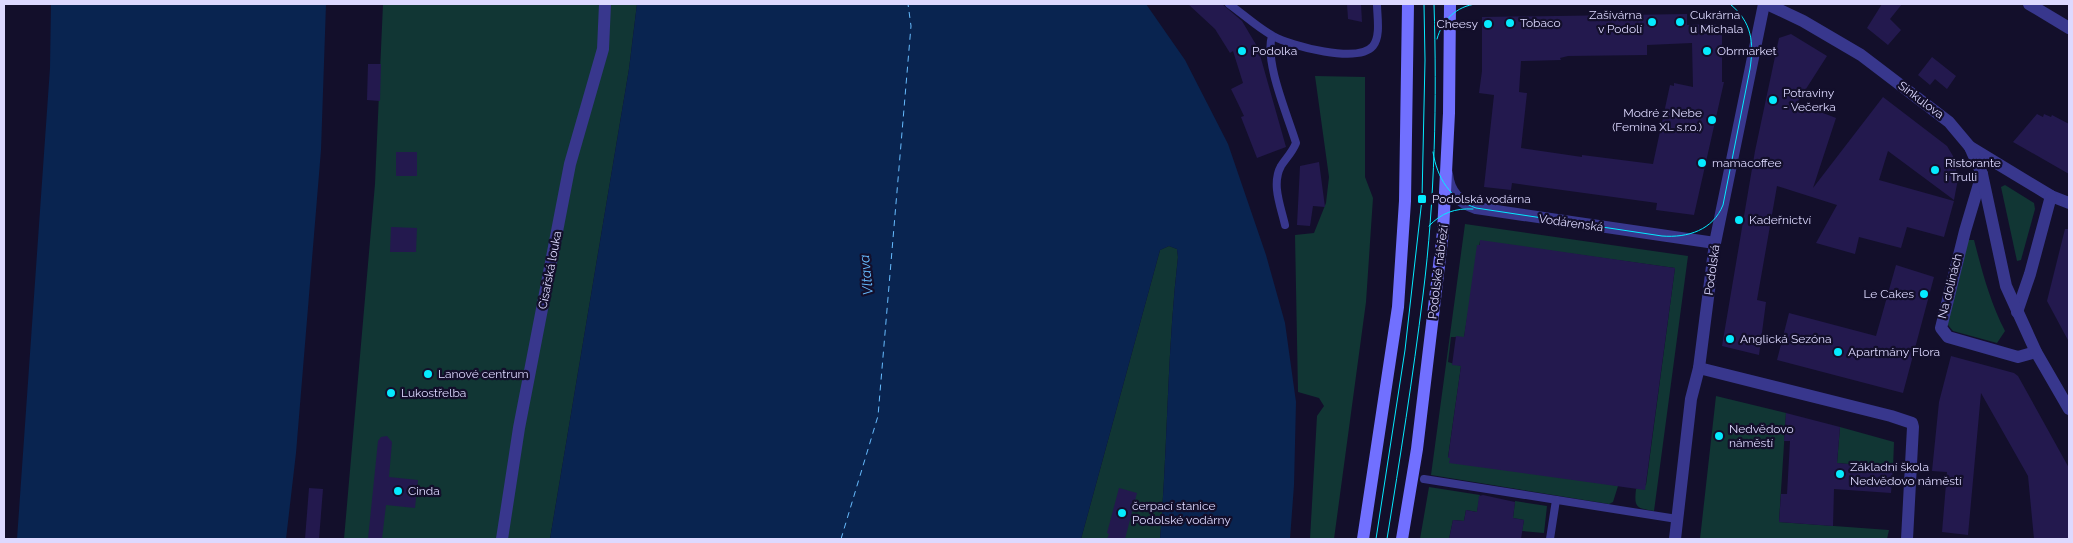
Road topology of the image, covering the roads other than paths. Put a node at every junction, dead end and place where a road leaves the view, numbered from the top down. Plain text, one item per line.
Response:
1 (605, 4) edge
2 (1229, 4) edge
3 (1377, 4) edge
4 (1408, 4) edge
5 (1450, 4) edge
6 (1764, 4) edge
7 (1768, 4) edge
8 (2029, 4) edge
9 (2069, 28) edge
10 (1272, 36) junction
11 (1970, 147) junction
12 (1447, 173) junction
13 (1982, 174) junction
14 (2051, 196) junction
15 (2069, 203) edge
16 (1285, 225) dead end
17 (1715, 243) junction
18 (2017, 312) junction
19 (2036, 352) junction
20 (1699, 368) junction
21 (2069, 409) edge
22 (1424, 479) dead end
23 (1556, 500) junction
24 (1677, 519) junction
25 (502, 539) edge
26 (1363, 539) edge
27 (1402, 539) edge
28 (1550, 539) edge
29 (1675, 539) edge
30 (1907, 539) edge

1 - 25 street, Císařská louka
2 - 10 lane
3 - 10 lane
4 - 26 main road
5 - 12 main road, Podolské nábřeží
6 - 17 street, Podolská
7 - 11 street, Sinkulova
8 - 9 street
10 - 16 lane
11 - 13 street
11 - 14 street, Sinkulova
12 - 17 street, Vodárenská
12 - 27 main road, Podolské nábřeží
13 - 18 street
13 - 19 street, Na dolinách
14 - 15 street, Sinkulova
14 - 18 street
17 - 20 street, Podolská
18 - 19 street
19 - 21 street
20 - 24 street, Podolská
20 - 30 street
22 - 23 lane
23 - 24 lane
23 - 28 lane
24 - 29 street, Podolská

